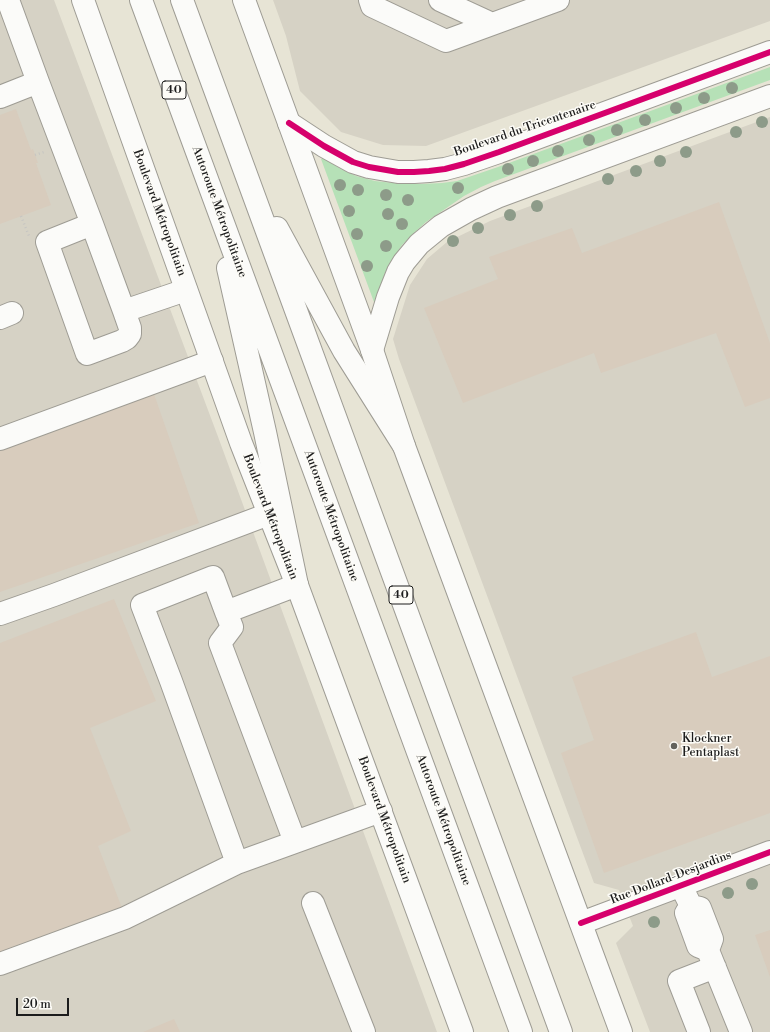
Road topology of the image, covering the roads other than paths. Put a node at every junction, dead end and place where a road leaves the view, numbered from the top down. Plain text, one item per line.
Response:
1 (8, 0) edge
2 (82, 0) edge
3 (141, 0) edge
4 (182, 0) edge
5 (244, 0) edge
6 (370, 0) edge
7 (440, 0) edge
8 (558, 0) edge
9 (492, 24) junction
10 (770, 52) edge
11 (38, 82) junction
12 (770, 96) edge
13 (0, 97) edge
14 (289, 123) junction
15 (240, 158) junction
16 (207, 179) junction
17 (92, 224) junction
18 (186, 290) junction
19 (124, 311) junction
20 (372, 350) junction
21 (212, 361) junction
22 (0, 439) edge
23 (404, 446) junction
24 (269, 514) junction
25 (297, 585) junction
26 (226, 612) junction
27 (0, 614) edge
28 (381, 811) junction
29 (295, 842) junction
30 (770, 852) edge
31 (237, 863) junction
32 (681, 886) junction
33 (313, 903) dead end
34 (581, 923) junction
35 (711, 959) junction
36 (0, 964) edge
37 (364, 1032) edge
38 (462, 1032) edge
39 (521, 1032) edge
40 (562, 1032) edge
41 (621, 1032) edge
42 (698, 1032) edge
43 (741, 1032) edge

1 - 11 main road
2 - 18 main road, Boulevard Métropolitain
3 - 16 main road, Autoroute Métropolitaine / 40
4 - 15 main road, 40
5 - 14 main road
6 - 9 main road
7 - 9 main road
8 - 9 main road
10 - 14 main road, Boulevard du Tricentenaire
11 - 13 main road
11 - 17 main road
12 - 20 main road
14 - 20 main road
15 - 23 main road
15 - 40 main road, 40
16 - 25 main road
16 - 39 main road, Autoroute Métropolitaine / 40
17 - 19 main road
17 - 19 main road
18 - 19 main road
18 - 21 main road, Boulevard Métropolitain
20 - 23 main road
21 - 22 main road
21 - 24 main road, Boulevard Métropolitain
23 - 34 main road
24 - 25 main road, Boulevard Métropolitain
24 - 27 main road
25 - 26 main road
25 - 28 main road, Boulevard Métropolitain
26 - 29 main road
26 - 31 main road
28 - 29 main road
28 - 38 main road, Boulevard Métropolitain
29 - 31 main road
30 - 32 main road, Rue Dollard-Desjardins
31 - 36 main road
32 - 34 main road, Rue Dollard-Desjardins
32 - 35 main road
33 - 37 main road
34 - 41 main road
35 - 42 main road
35 - 43 main road

